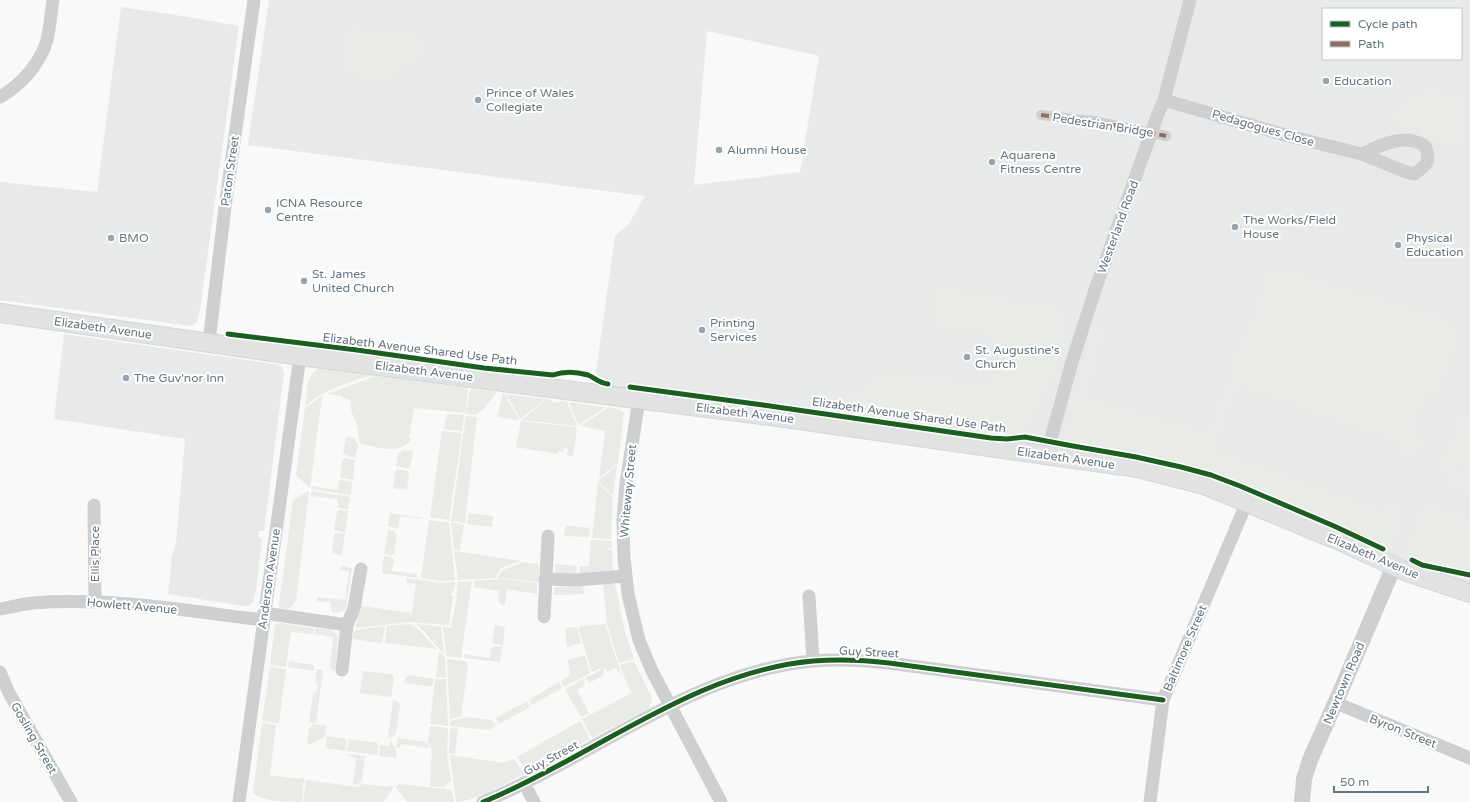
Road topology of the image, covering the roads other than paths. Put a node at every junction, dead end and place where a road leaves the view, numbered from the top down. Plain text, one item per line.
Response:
1 (53, 0) edge
2 (254, 0) edge
3 (1190, 0) edge
4 (0, 97) edge
5 (1164, 100) junction
6 (1041, 115) dead end
7 (1166, 136) dead end
8 (1362, 154) dead end
9 (0, 313) edge
10 (209, 342) junction
11 (300, 356) junction
12 (639, 400) junction
13 (1047, 455) junction
14 (1247, 502) junction
15 (94, 505) dead end
16 (548, 536) dead end
17 (1394, 566) junction
18 (361, 569) dead end
19 (625, 576) junction
20 (545, 580) junction
21 (1470, 593) edge
22 (809, 596) dead end
23 (95, 602) junction
24 (0, 609) edge
25 (264, 617) junction
26 (544, 617) dead end
27 (347, 625) junction
28 (813, 661) junction
29 (342, 670) dead end
30 (0, 672) edge
31 (1163, 700) junction
32 (1336, 703) junction
33 (670, 706) junction
34 (1470, 758) edge
35 (524, 783) junction
36 (71, 802) edge
37 (239, 802) edge
38 (483, 802) edge
39 (534, 802) edge
40 (721, 802) edge
41 (1150, 802) edge
42 (1302, 802) edge

1 - 4 street
2 - 10 street, Paton Street
3 - 5 street, Westerland Road
5 - 8 street, Pedagogues Close
5 - 13 street, Westerland Road
6 - 7 street, Pedestrian Bridge, bridge
9 - 10 main road, Elizabeth Avenue
10 - 11 main road, Elizabeth Avenue
11 - 12 main road, Elizabeth Avenue
11 - 25 street, Anderson Avenue
12 - 13 main road, Elizabeth Avenue
12 - 19 street, Whiteway Street
13 - 14 main road, Elizabeth Avenue
14 - 17 main road, Elizabeth Avenue
14 - 31 street, Baltimore Street
15 - 23 street, Ellis Place
16 - 20 street
17 - 21 main road, Elizabeth Avenue
17 - 32 street, Newtown Road
18 - 27 street
19 - 20 street
19 - 33 street, Whiteway Street
20 - 26 street
22 - 28 street
23 - 24 street, Howlett Avenue
23 - 25 street, Howlett Avenue
25 - 27 street, Howlett Avenue
25 - 37 street, Anderson Avenue
27 - 29 street
28 - 31 street, Guy Street
28 - 33 street, Guy Street
30 - 36 street, Gosling Street
31 - 41 street, Baltimore Street
32 - 34 street, Byron Street
32 - 42 street, Newtown Road
33 - 35 street, Guy Street
33 - 40 street, Whiteway Street
35 - 38 street, Guy Street
35 - 39 street

